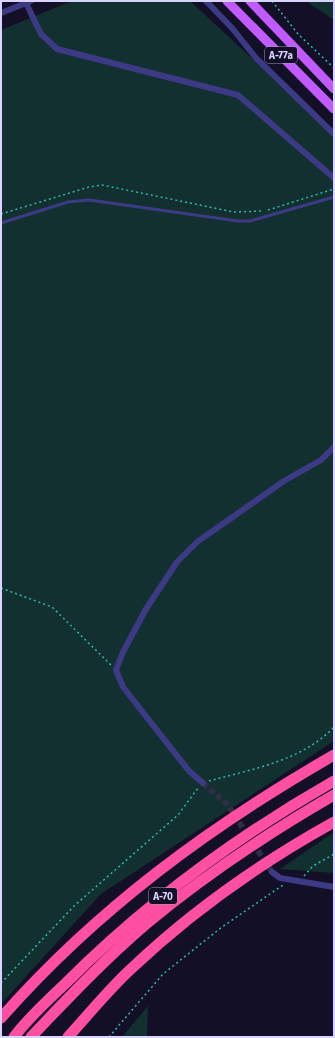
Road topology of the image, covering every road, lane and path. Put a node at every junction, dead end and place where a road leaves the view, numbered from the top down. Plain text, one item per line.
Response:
1 (206, 1) edge
2 (227, 1) edge
3 (250, 1) edge
4 (259, 1) edge
5 (272, 1) edge
6 (29, 2) edge
7 (1, 13) edge
8 (291, 45) junction
9 (334, 68) edge
10 (334, 89) edge
11 (334, 109) edge
12 (334, 134) edge
13 (334, 178) edge
14 (334, 189) edge
15 (334, 197) edge
16 (1, 214) edge
17 (1, 223) edge
18 (334, 447) edge
19 (1, 588) edge
20 (116, 670) junction
21 (334, 727) edge
22 (334, 755) edge
23 (334, 781) edge
24 (203, 782) junction
25 (334, 795) edge
26 (334, 822) edge
27 (334, 854) edge
28 (272, 872) tunnel mouth
29 (289, 880) junction
30 (298, 882) junction
31 (198, 884) junction
32 (334, 887) edge
33 (1, 983) edge
34 (97, 1004) junction
35 (1, 1018) edge
36 (21, 1028) junction
37 (8, 1037) edge
38 (14, 1037) edge
39 (31, 1037) edge
40 (41, 1037) edge
41 (68, 1037) edge
42 (74, 1037) edge
43 (110, 1037) edge

1 - 12 street
2 - 11 main road, A-77a
3 - 8 main road, A-77a
4 - 8 main road
5 - 9 path
6 - 7 street
6 - 13 street
8 - 10 main road, A-77a
14 - 16 path
15 - 17 lane
18 - 20 street
19 - 20 path
20 - 24 street
21 - 24 path
22 - 35 highway
23 - 36 highway, A-70
24 - 33 path
25 - 31 highway, A-70
26 - 34 highway
27 - 30 path
28 - 29 street
29 - 30 street
29 - 43 path
30 - 32 street
31 - 39 highway, A-70
31 - 40 highway
34 - 41 highway
34 - 42 highway
36 - 37 highway
36 - 38 highway, A-70

